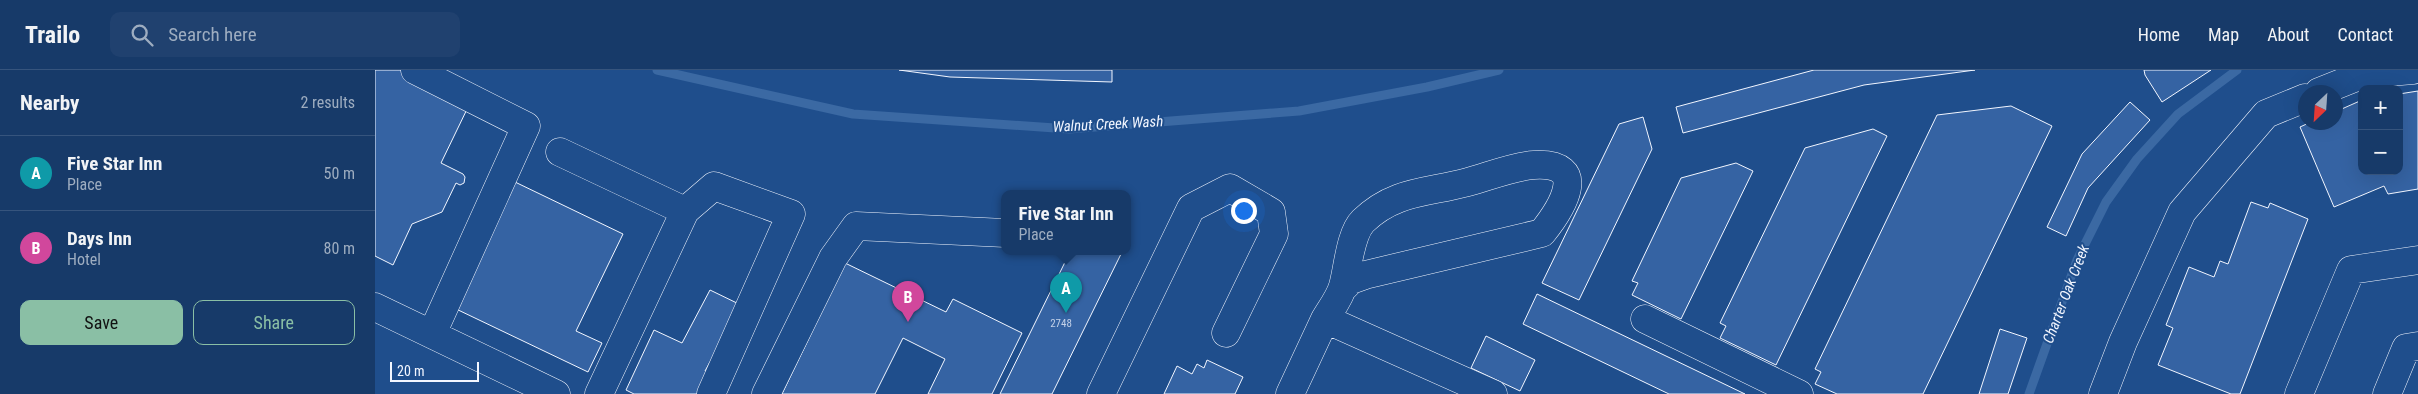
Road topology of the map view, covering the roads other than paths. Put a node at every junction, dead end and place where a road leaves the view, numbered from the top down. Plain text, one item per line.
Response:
1 (415, 70) edge
2 (2413, 70) edge
3 (2336, 85) edge
4 (2298, 101) edge
5 (560, 152) dead end
6 (685, 211) junction
7 (1001, 233) edge
8 (2418, 260) edge
9 (1343, 288) junction
10 (375, 307) edge
11 (1325, 319) junction
12 (1645, 319) dead end
13 (1225, 333) dead end
14 (432, 334) junction
15 (2418, 346) edge
16 (556, 394) edge
17 (599, 394) edge
18 (711, 394) edge
19 (766, 394) edge
20 (1101, 394) edge
21 (1290, 394) edge
22 (1493, 394) edge
23 (1799, 394) edge
24 (2103, 394) edge
25 (2299, 394) edge
26 (2387, 394) edge

1 - 14 street
2 - 3 street
4 - 24 street
5 - 6 street
6 - 17 street
6 - 18 street
7 - 19 street
8 - 25 street
9 - 9 street
9 - 11 street
10 - 14 street
11 - 21 street
11 - 22 street
12 - 23 street
13 - 20 street
14 - 16 street
15 - 26 street

